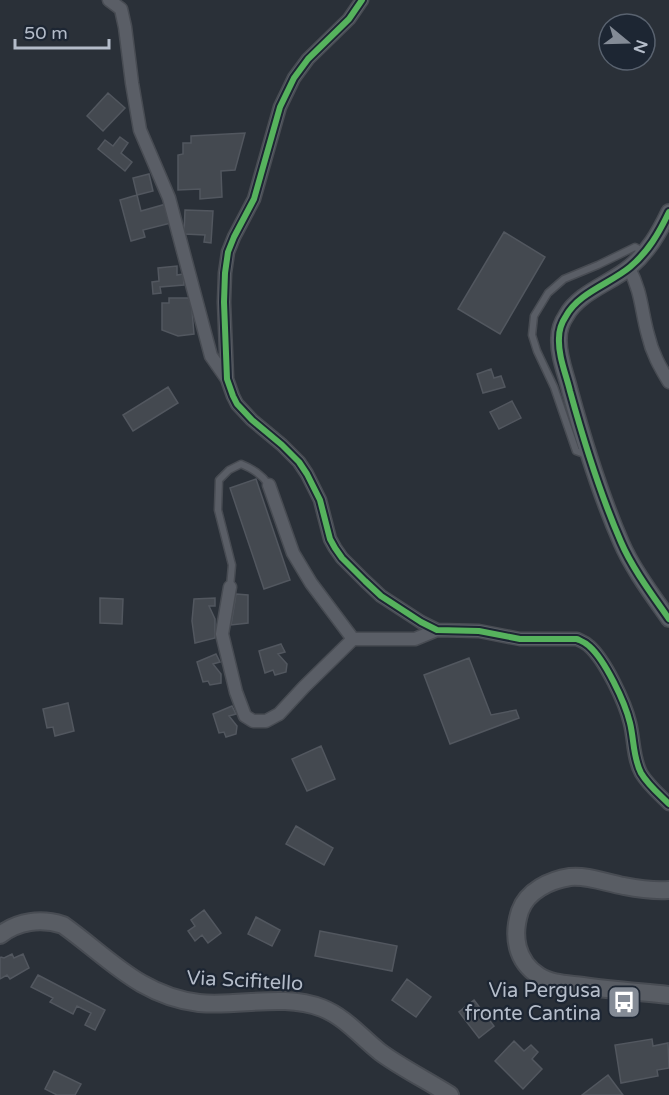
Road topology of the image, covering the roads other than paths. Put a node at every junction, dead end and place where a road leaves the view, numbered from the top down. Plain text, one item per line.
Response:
1 (109, 0) edge
2 (362, 0) edge
3 (669, 212) edge
4 (646, 252) junction
5 (629, 268) junction
6 (227, 379) junction
7 (669, 382) edge
8 (591, 456) junction
9 (269, 485) joint
10 (230, 587) joint
11 (669, 620) edge
12 (437, 630) junction
13 (353, 639) junction
14 (669, 804) edge
15 (669, 890) edge
16 (0, 935) edge
17 (669, 995) edge
18 (450, 1095) edge

1 - 6 street
2 - 6 street
3 - 4 street
4 - 5 street
4 - 8 lane
5 - 7 street
5 - 8 street
6 - 12 street
8 - 11 street
9 - 10 lane
9 - 13 street
10 - 13 street
12 - 13 street
12 - 14 street
15 - 17 main road
16 - 18 main road, Via Scifitello

